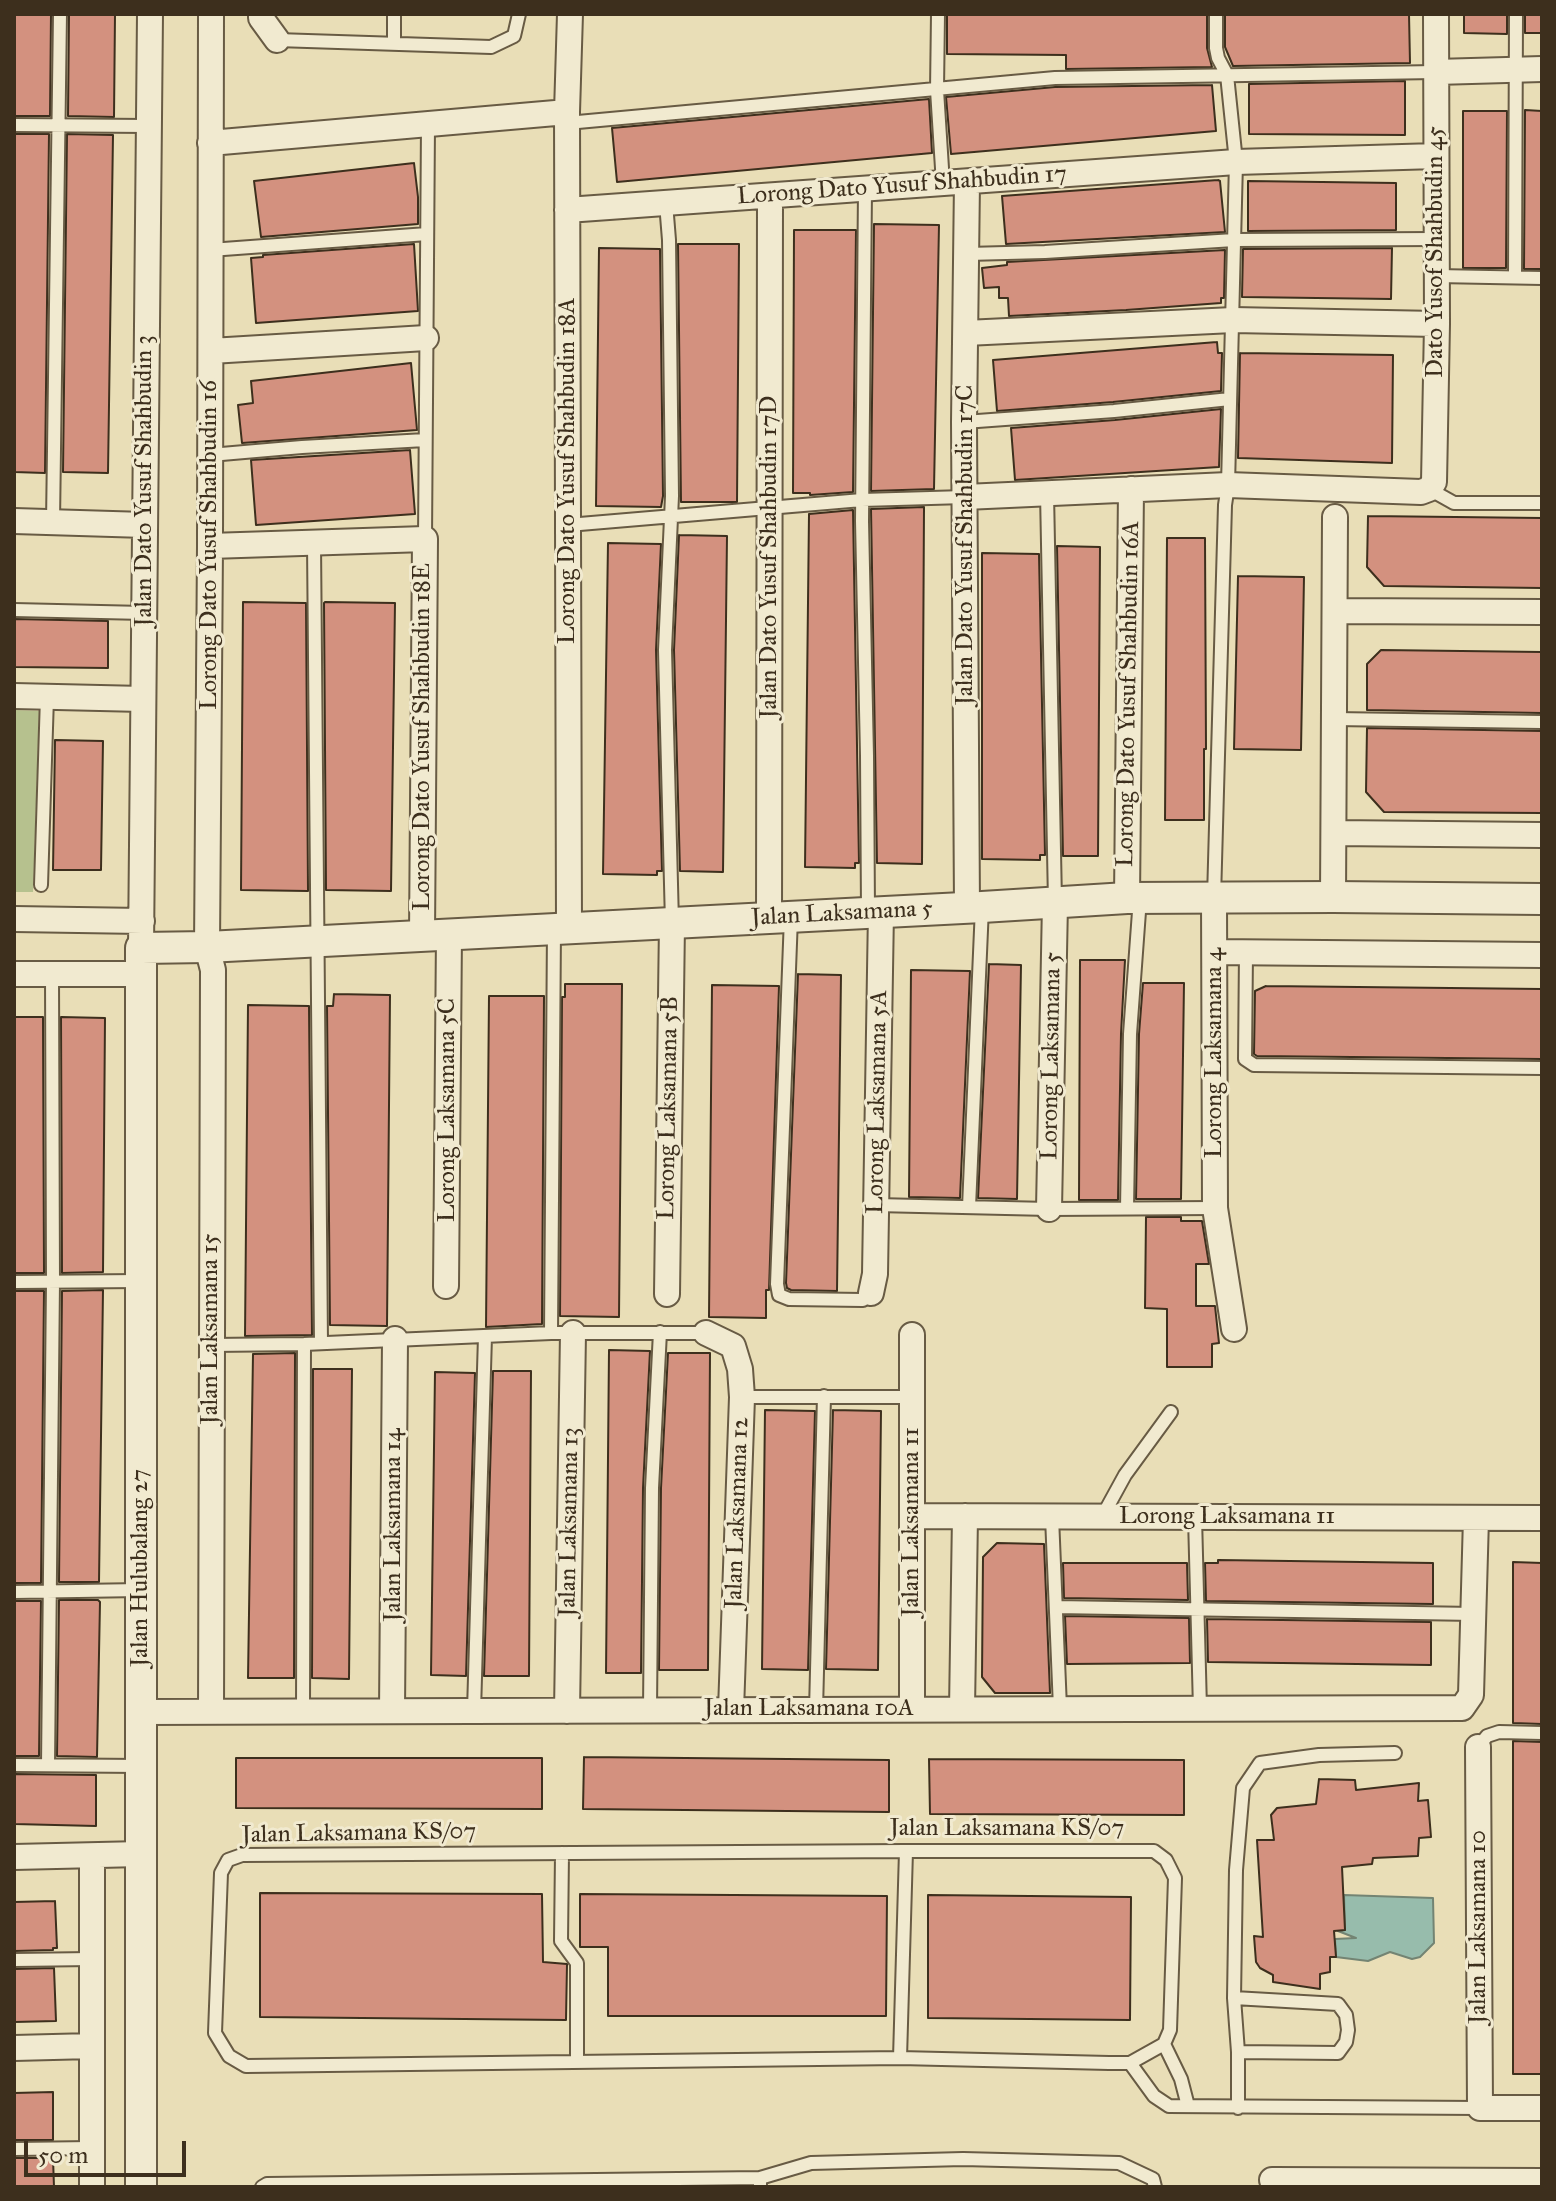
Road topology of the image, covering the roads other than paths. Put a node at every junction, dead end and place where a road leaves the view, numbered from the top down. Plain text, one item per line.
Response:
1 (60, 14) edge
2 (150, 14) edge
3 (211, 14) edge
4 (261, 14) edge
5 (394, 14) edge
6 (519, 14) edge
7 (570, 14) edge
8 (938, 14) edge
9 (1216, 14) edge
10 (1436, 14) edge
11 (1516, 14) edge
12 (277, 40) joint
13 (394, 44) junction
14 (1542, 69) edge
15 (1516, 70) junction
16 (1436, 72) junction
17 (1227, 75) junction
18 (937, 90) junction
19 (567, 118) junction
20 (428, 124) junction
21 (14, 125) edge
22 (58, 125) junction
23 (148, 126) junction
24 (210, 143) junction
25 (1436, 156) junction
26 (1236, 162) junction
27 (955, 183) junction
28 (865, 189) junction
29 (770, 196) junction
30 (666, 203) junction
31 (567, 210) junction
32 (427, 234) junction
33 (1437, 239) junction
34 (1234, 240) junction
35 (210, 250) junction
36 (967, 254) junction
37 (1437, 276) junction
38 (1515, 277) junction
39 (1542, 278) edge
40 (1233, 320) junction
41 (1437, 324) junction
42 (966, 333) junction
43 (426, 338) junction
44 (211, 351) junction
45 (1230, 399) junction
46 (964, 422) junction
47 (425, 440) junction
48 (210, 455) junction
49 (1228, 485) junction
50 (1131, 489) junction
51 (1429, 489) junction
52 (1047, 493) junction
53 (965, 497) junction
54 (862, 500) junction
55 (1542, 503) edge
56 (770, 509) junction
57 (670, 516) junction
58 (1335, 517) dead end
59 (14, 521) edge
60 (53, 522) junction
61 (145, 525) junction
62 (568, 525) junction
63 (425, 539) junction
64 (314, 543) junction
65 (210, 546) junction
66 (14, 610) edge
67 (1335, 611) junction
68 (1542, 612) edge
69 (144, 613) junction
70 (14, 696) edge
71 (47, 697) junction
72 (143, 699) junction
73 (1334, 719) junction
74 (1542, 722) edge
75 (1334, 833) junction
76 (1542, 835) edge
77 (41, 885) dead end
78 (1333, 897) junction
79 (1134, 898) junction
80 (1214, 898) junction
81 (1542, 899) edge
82 (1055, 903) junction
83 (974, 908) junction
84 (875, 912) junction
85 (780, 918) junction
86 (14, 919) edge
87 (672, 923) junction
88 (561, 928) junction
89 (436, 934) junction
90 (317, 941) junction
91 (207, 947) junction
92 (142, 948) junction
93 (1215, 952) junction
94 (1246, 952) junction
95 (1542, 955) edge
96 (14, 974) edge
97 (52, 974) junction
98 (1542, 1068) edge
99 (876, 1205) junction
100 (969, 1207) junction
101 (1127, 1208) junction
102 (1215, 1208) junction
103 (1049, 1209) junction
104 (141, 1281) junction
105 (14, 1282) edge
106 (53, 1282) junction
107 (446, 1286) dead end
108 (871, 1293) joint
109 (667, 1294) dead end
110 (1234, 1329) dead end
111 (660, 1332) junction
112 (562, 1333) junction
113 (706, 1333) joint
114 (912, 1335) dead end
115 (485, 1336) junction
116 (395, 1339) junction
117 (321, 1343) junction
118 (304, 1344) junction
119 (211, 1345) junction
120 (824, 1396) junction
121 (742, 1397) junction
122 (913, 1397) junction
123 (1171, 1412) dead end
124 (912, 1516) junction
125 (965, 1516) junction
126 (1052, 1517) junction
127 (1102, 1517) junction
128 (1195, 1517) junction
129 (1476, 1518) junction
130 (1542, 1518) edge
131 (141, 1590) junction
132 (49, 1591) junction
133 (14, 1592) edge
134 (1056, 1607) junction
135 (1199, 1609) junction
136 (1474, 1614) junction
137 (1060, 1708) junction
138 (912, 1709) junction
139 (962, 1709) junction
140 (1200, 1709) junction
141 (650, 1710) junction
142 (731, 1710) junction
143 (816, 1710) junction
144 (392, 1711) junction
145 (474, 1711) junction
146 (567, 1711) junction
147 (141, 1712) junction
148 (211, 1712) junction
149 (303, 1712) junction
150 (1542, 1733) edge
151 (1478, 1747) joint
152 (1395, 1753) dead end
153 (14, 1765) edge
154 (48, 1765) junction
155 (141, 1766) junction
156 (906, 1851) junction
157 (562, 1853) junction
158 (141, 1854) junction
159 (92, 1856) junction
160 (14, 1857) edge
161 (92, 1959) junction
162 (14, 1960) edge
163 (1234, 1998) junction
164 (1164, 2044) junction
165 (92, 2046) junction
166 (14, 2048) edge
167 (1238, 2052) junction
168 (900, 2058) junction
169 (577, 2060) junction
170 (1130, 2063) junction
171 (1194, 2106) junction
172 (1238, 2108) junction
173 (1480, 2108) junction
174 (1542, 2108) edge
175 (92, 2148) junction
176 (14, 2149) edge
177 (1272, 2180) dead end
178 (1542, 2181) edge
179 (760, 2182) edge
180 (1299, 2183) edge
181 (1418, 2184) edge
182 (92, 2187) edge
183 (141, 2187) edge
184 (262, 2187) edge
185 (1155, 2187) edge

1 - 22 lane
2 - 23 street, Jalan Dato Yusuf Shahbudin 3
3 - 24 street, Lorong Dato Yusuf Shahbudin 16
4 - 12 street
5 - 13 lane
6 - 13 lane
7 - 19 street, Lorong Dato Yusuf Shahbudin 18A
8 - 18 lane
9 - 17 lane
10 - 16 street, Dato Yusof Shahbudin 45
11 - 15 lane
12 - 13 lane
14 - 15 street
15 - 16 street
15 - 38 lane
16 - 17 lane
16 - 25 street, Dato Yusof Shahbudin 45
17 - 18 lane
17 - 26 lane
18 - 19 lane
18 - 27 lane
19 - 20 street
19 - 31 street, Lorong Dato Yusuf Shahbudin 18A
20 - 24 street
20 - 32 lane
21 - 22 lane
22 - 23 lane
22 - 60 lane
23 - 61 street, Jalan Dato Yusuf Shahbudin 3
24 - 35 street, Lorong Dato Yusuf Shahbudin 16
25 - 26 street, Lorong Dato Yusuf Shahbudin 17
25 - 33 street, Dato Yusof Shahbudin 45
26 - 27 street, Lorong Dato Yusuf Shahbudin 17
26 - 34 lane
27 - 28 street, Lorong Dato Yusuf Shahbudin 17
27 - 36 street, Jalan Dato Yusuf Shahbudin 17C
28 - 29 street, Lorong Dato Yusuf Shahbudin 17
28 - 54 lane
29 - 30 street, Lorong Dato Yusuf Shahbudin 17
29 - 56 street, Jalan Dato Yusuf Shahbudin 17D
30 - 31 street, Lorong Dato Yusuf Shahbudin 17
30 - 57 lane
31 - 62 street, Lorong Dato Yusuf Shahbudin 18A
32 - 35 lane
32 - 43 lane
33 - 34 lane
33 - 37 street, Dato Yusof Shahbudin 45
34 - 36 lane
34 - 40 lane
35 - 44 street, Lorong Dato Yusuf Shahbudin 16
36 - 42 street, Jalan Dato Yusuf Shahbudin 17C
37 - 38 lane
37 - 41 street, Dato Yusof Shahbudin 45
38 - 39 lane
40 - 41 street
40 - 42 street
40 - 45 lane
41 - 51 street, Dato Yusof Shahbudin 45
42 - 46 street, Jalan Dato Yusuf Shahbudin 17C
43 - 44 street
43 - 47 lane
44 - 48 street, Lorong Dato Yusuf Shahbudin 16
45 - 46 lane
45 - 49 lane
46 - 53 street, Jalan Dato Yusuf Shahbudin 17C
47 - 48 lane
47 - 63 lane
48 - 65 street, Lorong Dato Yusuf Shahbudin 16
49 - 50 street
49 - 51 street
49 - 80 lane
50 - 52 street
50 - 79 street, Lorong Dato Yusuf Shahbudin 16A
51 - 55 lane
52 - 53 street
52 - 82 lane
53 - 54 lane
53 - 83 street, Jalan Dato Yusuf Shahbudin 17C
54 - 56 lane
54 - 84 lane
56 - 57 lane
56 - 85 street, Jalan Dato Yusuf Shahbudin 17D
57 - 62 lane
57 - 87 lane
58 - 67 street
59 - 60 street
60 - 61 street
61 - 69 street, Jalan Dato Yusuf Shahbudin 3
62 - 88 street, Lorong Dato Yusuf Shahbudin 18A
63 - 64 street
63 - 89 street, Lorong Dato Yusuf Shahbudin 18E
64 - 65 street
64 - 90 lane
65 - 91 street, Lorong Dato Yusuf Shahbudin 16
66 - 69 lane
67 - 68 street
67 - 73 street
69 - 72 street, Jalan Dato Yusuf Shahbudin 3
70 - 71 street
71 - 72 street
71 - 77 lane
72 - 92 street, Jalan Dato Yusuf Shahbudin 3
73 - 74 lane
73 - 75 street
75 - 76 street
75 - 78 street
78 - 80 street, Jalan Laksamana 5
78 - 81 street, Jalan Laksamana 5
79 - 80 street, Jalan Laksamana 5
79 - 82 street, Jalan Laksamana 5
79 - 101 lane
80 - 93 street, Lorong Laksamana 4
82 - 83 street, Jalan Laksamana 5
82 - 103 street, Lorong Laksamana 5
83 - 84 street, Jalan Laksamana 5
83 - 100 lane
84 - 85 street, Jalan Laksamana 5
84 - 99 street, Lorong Laksamana 5A
85 - 87 street, Jalan Laksamana 5
85 - 108 lane
86 - 92 street
87 - 88 street, Jalan Laksamana 5
87 - 109 street, Lorong Laksamana 5B
88 - 89 street, Jalan Laksamana 5
88 - 112 lane
89 - 90 street, Jalan Laksamana 5
89 - 107 street, Lorong Laksamana 5C
90 - 91 street, Jalan Laksamana 5
90 - 117 lane
91 - 92 street, Jalan Laksamana 5
91 - 119 street, Jalan Laksamana 15
92 - 97 street
92 - 104 street, Jalan Hulubalang 27
93 - 94 street
93 - 102 street, Lorong Laksamana 4
94 - 95 street
94 - 98 lane
96 - 97 street
97 - 106 lane
99 - 100 lane
99 - 108 street, Lorong Laksamana 5A
100 - 103 lane
101 - 102 lane
101 - 103 lane
102 - 110 street, Lorong Laksamana 4
104 - 106 lane
104 - 131 street, Jalan Hulubalang 27
105 - 106 lane
106 - 132 lane
111 - 112 lane
111 - 113 lane
111 - 141 lane
112 - 115 lane
112 - 146 street, Jalan Laksamana 13
113 - 121 street, Jalan Laksamana 12
114 - 122 street, Jalan Laksamana 11
115 - 116 lane
115 - 145 lane
116 - 117 lane
116 - 144 street, Jalan Laksamana 14
117 - 118 lane
118 - 119 lane
118 - 149 lane
119 - 148 street, Jalan Laksamana 15
120 - 121 lane
120 - 122 lane
120 - 143 lane
121 - 142 street, Jalan Laksamana 12
122 - 124 street, Jalan Laksamana 11
123 - 127 lane
124 - 125 street, Lorong Laksamana 11
124 - 138 street, Jalan Laksamana 11
125 - 126 street, Lorong Laksamana 11
125 - 139 street
126 - 127 street, Lorong Laksamana 11
126 - 134 lane
127 - 128 street, Lorong Laksamana 11
128 - 129 street, Lorong Laksamana 11
128 - 135 lane
129 - 130 street, Lorong Laksamana 11
129 - 136 street
131 - 132 lane
131 - 147 street, Jalan Hulubalang 27
132 - 133 lane
132 - 154 lane
134 - 135 lane
134 - 137 lane
135 - 136 lane
135 - 140 lane
136 - 140 street, Jalan Laksamana 10A
137 - 139 street, Jalan Laksamana 10A
137 - 140 street, Jalan Laksamana 10A
138 - 139 street, Jalan Laksamana 10A
138 - 143 street, Jalan Laksamana 10A
141 - 142 street, Jalan Laksamana 10A
141 - 146 street, Jalan Laksamana 10A
142 - 143 street, Jalan Laksamana 10A
144 - 145 street, Jalan Laksamana 10A
144 - 149 street, Jalan Laksamana 10A
145 - 146 street, Jalan Laksamana 10A
147 - 148 street, Jalan Laksamana 10A
147 - 155 street, Jalan Hulubalang 27
148 - 149 street, Jalan Laksamana 10A
150 - 151 lane
151 - 173 street, Jalan Laksamana 10
152 - 163 lane
153 - 154 lane
154 - 155 lane
155 - 158 street, Jalan Hulubalang 27
156 - 157 lane, Jalan Laksamana KS/07
156 - 164 lane, Jalan Laksamana KS/07
156 - 168 lane
157 - 169 lane
157 - 169 lane, Jalan Laksamana KS/07
158 - 159 street
158 - 183 street, Jalan Hulubalang 27
159 - 160 street
159 - 161 street
161 - 162 lane
161 - 165 street
163 - 167 lane
163 - 167 lane
164 - 170 lane
164 - 171 lane
165 - 166 street
165 - 175 street
167 - 172 lane
168 - 169 lane, Jalan Laksamana KS/07
168 - 170 lane, Jalan Laksamana KS/07
170 - 171 lane
171 - 172 lane
172 - 173 lane
173 - 174 street
175 - 176 lane
175 - 182 street
177 - 180 street
178 - 181 street
179 - 184 lane
179 - 185 lane
180 - 181 street

